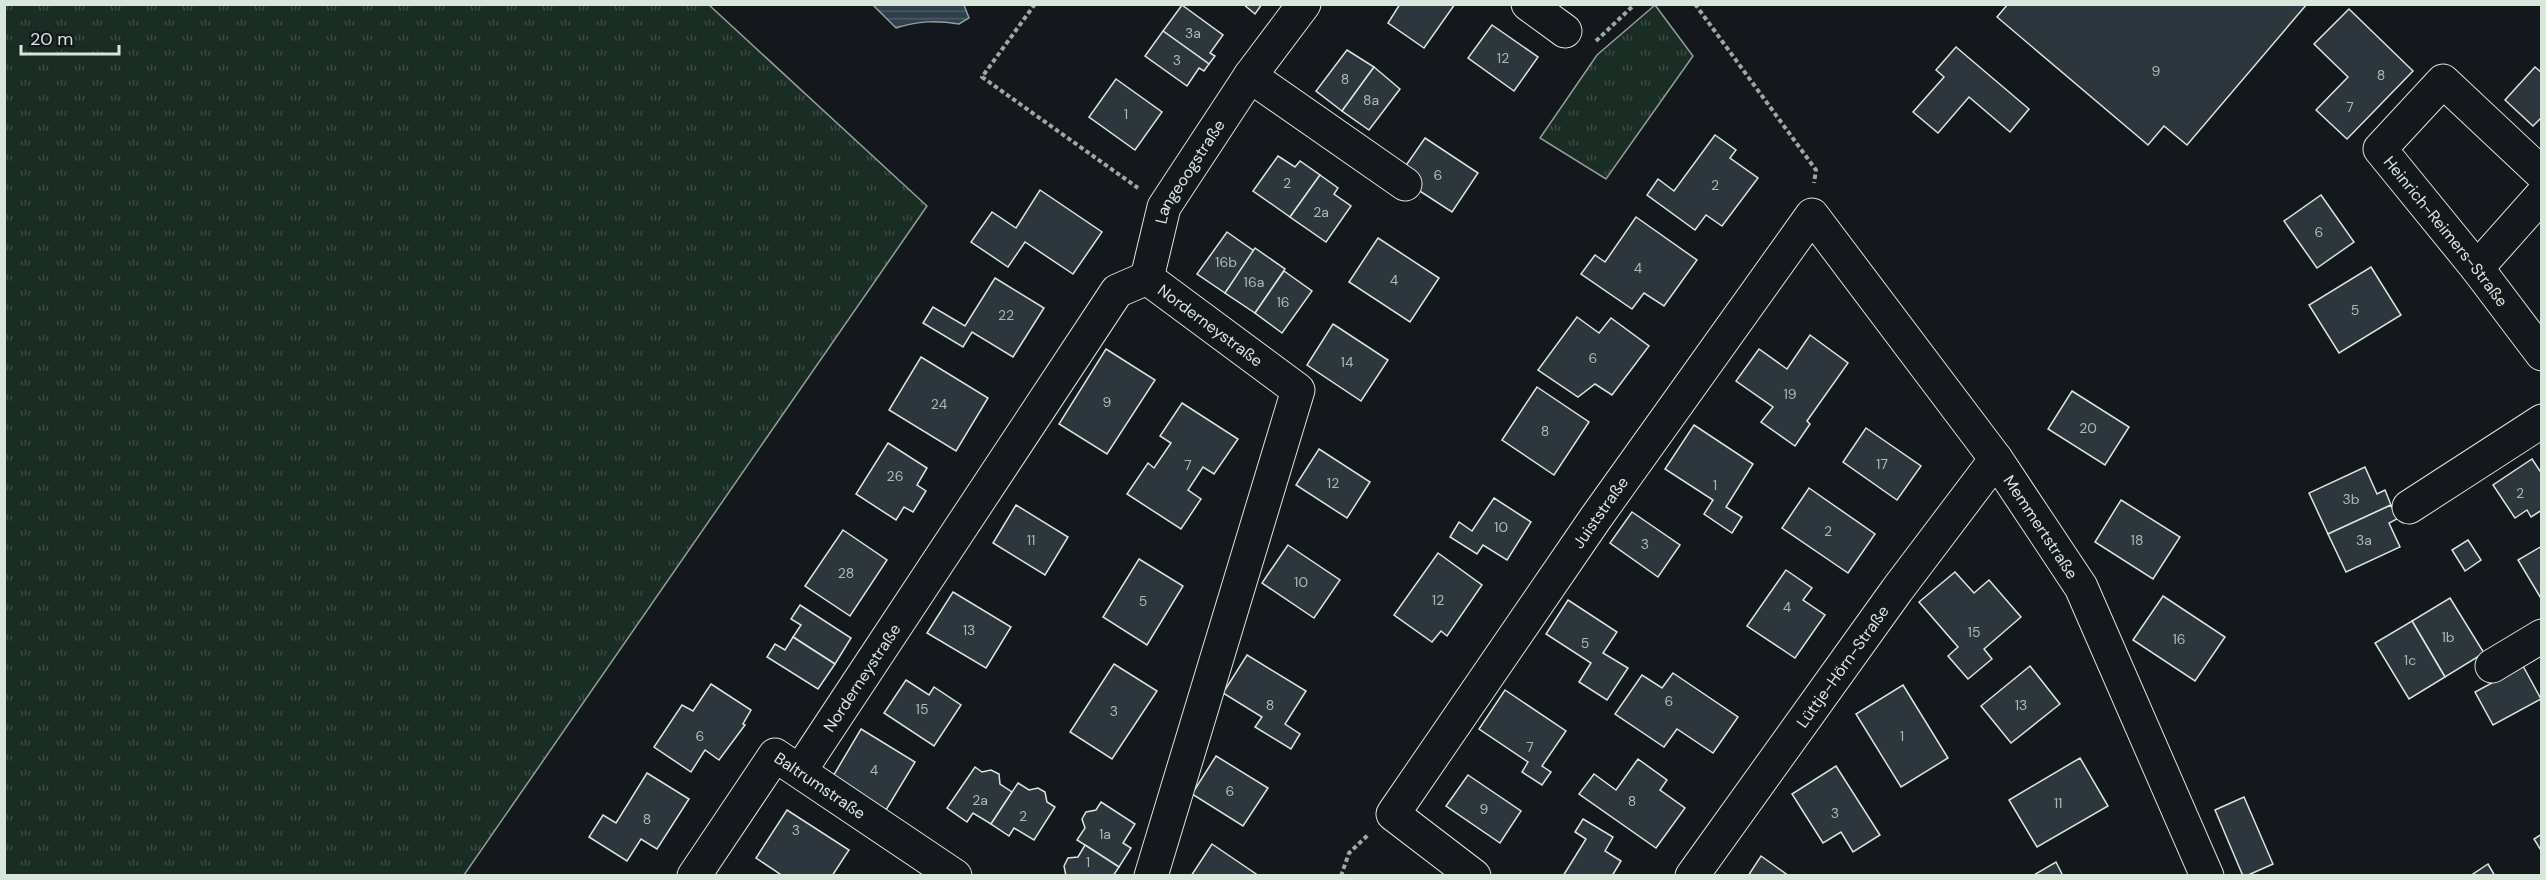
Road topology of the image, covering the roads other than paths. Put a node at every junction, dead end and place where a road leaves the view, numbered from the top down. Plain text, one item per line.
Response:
1 (1304, 4) edge
2 (1528, 4) edge
3 (1565, 31) road end
4 (1250, 76) junction
5 (2541, 174) edge
6 (1405, 184) dead end
7 (2541, 195) edge
8 (1812, 215) joint
9 (2477, 268) junction
10 (1147, 278) junction
11 (2541, 354) edge
12 (2541, 421) edge
13 (1996, 459) junction
14 (2409, 507) dead end
15 (2541, 636) edge
16 (2492, 666) dead end
17 (800, 771) junction
18 (694, 876) edge
19 (955, 876) edge
20 (1151, 876) edge
21 (1474, 876) edge
22 (1692, 876) edge
23 (2207, 876) edge

1 - 4 street, Langeoogstraße
2 - 3 street
4 - 6 street
4 - 10 street, Langeoogstraße
5 - 9 street, Heinrich-Reimers-Straße
7 - 9 street
8 - 13 street, Memmertstraße
8 - 21 street, Juiststraße
9 - 11 street, Heinrich-Reimers-Straße
10 - 17 street, Norderneystraße
10 - 20 street, Norderneystraße
12 - 14 street
13 - 22 street, Lüttje-Hörn-Straße
13 - 23 street, Memmertstraße
15 - 16 street
17 - 18 street, Baltrumstraße
17 - 19 street, Baltrumstraße

